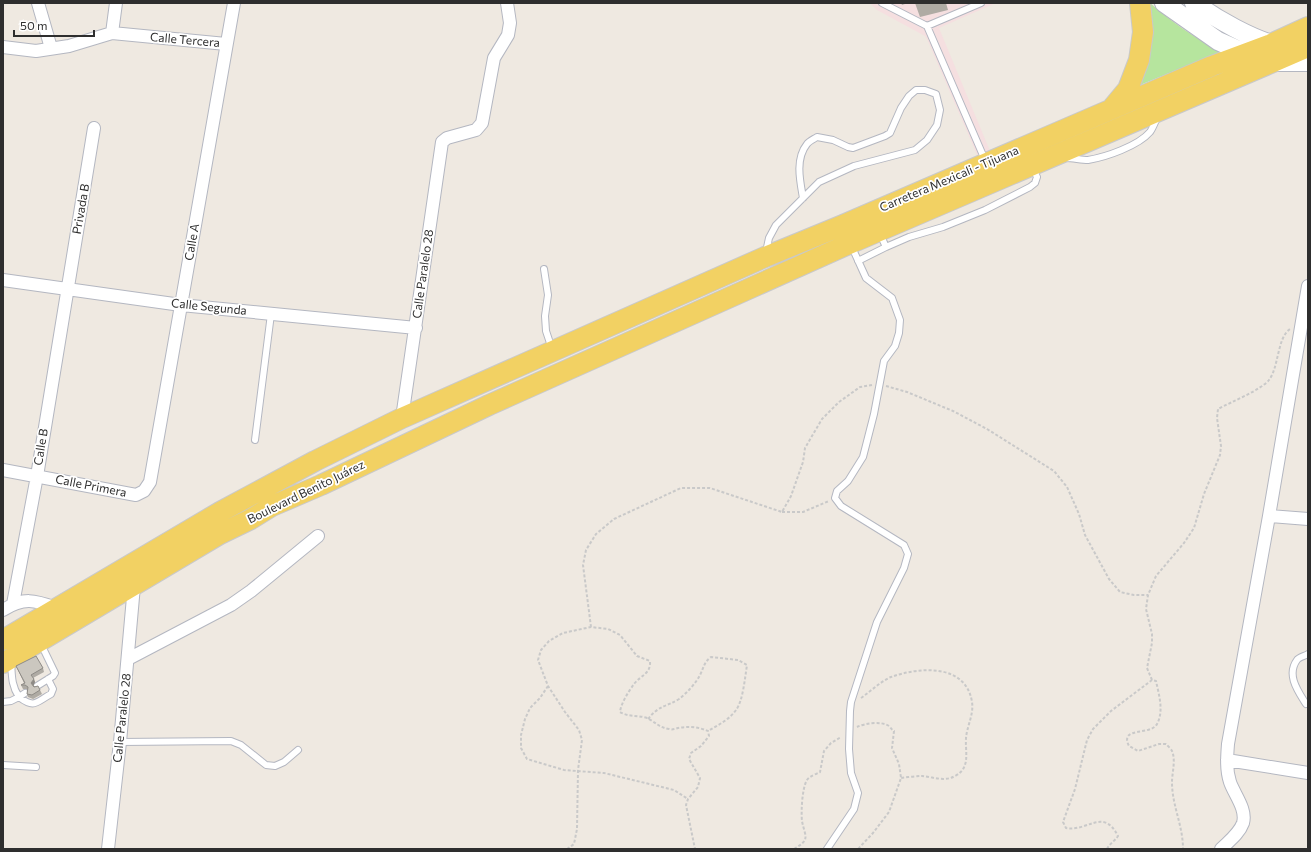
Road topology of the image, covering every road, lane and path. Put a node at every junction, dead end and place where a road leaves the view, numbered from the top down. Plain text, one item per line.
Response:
1 (38, 3) edge
2 (116, 3) edge
3 (234, 3) edge
4 (507, 3) edge
5 (882, 3) edge
6 (981, 3) edge
7 (1140, 3) edge
8 (1164, 3) edge
9 (1194, 3) edge
10 (927, 26) junction
11 (1308, 27) edge
12 (112, 34) junction
13 (226, 44) junction
14 (3, 47) edge
15 (51, 48) junction
16 (1306, 49) edge
17 (1272, 54) junction
18 (1241, 56) junction
19 (1112, 108) junction
20 (1166, 108) junction
21 (94, 128) dead end
22 (986, 163) junction
23 (803, 198) junction
24 (877, 228) junction
25 (855, 252) junction
26 (765, 257) junction
27 (544, 270) dead end
28 (3, 280) edge
29 (1308, 286) edge
30 (67, 289) junction
31 (181, 305) junction
32 (271, 314) junction
33 (1302, 324) junction
34 (416, 328) junction
35 (592, 335) joint
36 (553, 352) junction
37 (599, 356) joint
38 (402, 418) junction
39 (255, 440) dead end
40 (3, 470) edge
41 (37, 476) junction
42 (150, 482) joint
43 (257, 492) junction
44 (835, 498) junction
45 (782, 512) dead end
46 (1269, 516) junction
47 (1308, 519) edge
48 (318, 536) dead end
49 (188, 554) junction
50 (134, 586) junction
51 (8, 607) edge
52 (57, 608) junction
53 (39, 641) junction
54 (8, 648) edge
55 (1308, 654) edge
56 (128, 659) junction
57 (48, 679) junction
58 (1152, 680) junction
59 (37, 686) edge
60 (548, 686) junction
61 (25, 693) dead end
62 (19, 697) junction
63 (3, 702) edge
64 (851, 702) junction
65 (1306, 704) dead end
66 (648, 718) junction
67 (708, 731) junction
68 (120, 742) junction
69 (298, 750) dead end
70 (1227, 760) junction
71 (3, 765) edge
72 (36, 767) dead end
73 (578, 770) junction
74 (1308, 773) edge
75 (901, 778) dead end
76 (688, 799) junction
77 (1222, 848) edge
78 (108, 849) edge
79 (568, 849) edge
80 (695, 849) edge
81 (827, 849) edge
82 (1107, 849) edge
83 (1183, 849) edge
84 (1237, 849) edge

1 - 15 street
2 - 12 street
3 - 13 street, Calle A
4 - 34 street, Calle Paralelo 28
5 - 10 lane
6 - 10 lane
7 - 19 main road
8 - 18 main road
9 - 17 main road
10 - 22 lane
11 - 17 main road, Carretera Mexicali - Tijuana
12 - 13 street, Calle Tercera
12 - 15 street, Calle Tercera
13 - 31 street, Calle A
14 - 15 street, Calle Tercera
16 - 17 main road, Carretera Mexicali - Tijuana
17 - 18 main road, Carretera Mexicali - Tijuana
17 - 20 main road, Carretera Mexicali - Tijuana
18 - 19 main road, Carretera Mexicali - Tijuana
18 - 20 main road
19 - 22 main road, Carretera Mexicali - Tijuana
20 - 24 main road, Carretera Mexicali - Tijuana
21 - 30 street, Privada B
22 - 24 main road, Carretera Mexicali - Tijuana
23 - 23 lane
23 - 26 lane
24 - 25 main road, Carretera Mexicali - Tijuana
24 - 26 main road, Carretera Mexicali - Tijuana
25 - 37 main road, Carretera Mexicali - Tijuana
25 - 44 lane
26 - 35 main road, Carretera Mexicali - Tijuana
27 - 36 lane
28 - 30 street, Calle Segunda
29 - 33 street
30 - 31 street, Calle Segunda
30 - 41 street, Calle B
31 - 32 street, Calle Segunda
31 - 42 street, Calle A
32 - 34 street, Calle Segunda
32 - 39 lane
33 - 46 street
33 - 58 path
34 - 38 street, Calle Paralelo 28
35 - 36 main road, Boulevard Benito Juárez
36 - 38 main road, Boulevard Benito Juárez
37 - 49 main road, Boulevard Benito Juárez
38 - 43 main road, Boulevard Benito Juárez
40 - 41 street, Calle Primera
41 - 42 street, Calle Primera
41 - 51 street, Calle B
43 - 49 main road
43 - 52 main road, Boulevard Benito Juárez
44 - 45 path
44 - 64 lane
46 - 47 street
46 - 70 street
48 - 56 street
49 - 50 main road, Boulevard Benito Juárez
50 - 53 main road, Boulevard Benito Juárez
50 - 56 street, Calle Paralelo 28
51 - 52 street, Calle B
52 - 54 main road, Boulevard Benito Juárez
53 - 54 main road, Boulevard Benito Juárez
53 - 57 lane
54 - 62 lane
55 - 65 lane
56 - 68 street, Calle Paralelo 28
57 - 59 lane
57 - 62 lane
58 - 82 path
58 - 83 path
60 - 66 path
60 - 73 path
60 - 73 path
61 - 62 lane
62 - 63 lane
64 - 75 path
64 - 81 lane
66 - 67 path
66 - 67 path
67 - 76 path
68 - 69 lane
68 - 78 street, Calle Paralelo 28
70 - 74 street
70 - 77 street
71 - 72 lane
73 - 76 path
73 - 79 path
76 - 80 path
77 - 84 street

